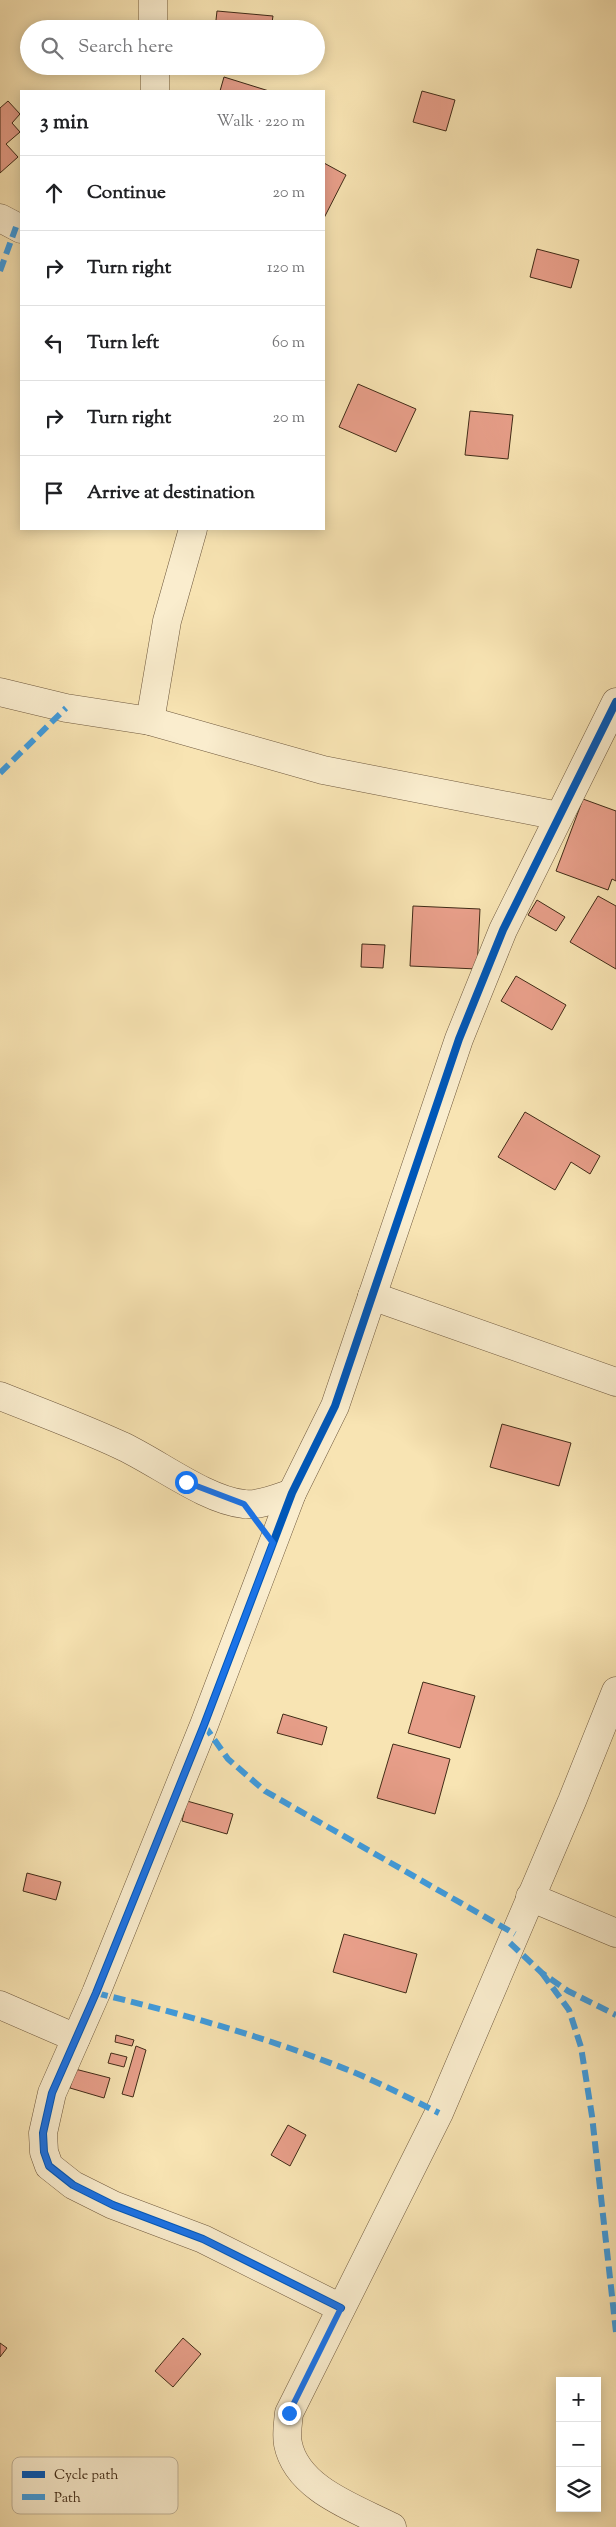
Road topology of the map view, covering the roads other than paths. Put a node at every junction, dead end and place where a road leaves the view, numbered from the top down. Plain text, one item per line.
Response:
1 (152, 0) edge
2 (153, 20) edge
3 (155, 75) edge
4 (155, 90) edge
5 (0, 218) edge
6 (20, 229) edge
7 (193, 530) edge
8 (0, 692) edge
9 (616, 702) edge
10 (150, 722) junction
11 (607, 744) edge
12 (559, 816) junction
13 (372, 1296) junction
14 (616, 1382) edge
15 (0, 1396) edge
16 (292, 1493) junction
17 (244, 1504) junction
18 (273, 1543) junction
19 (616, 1691) edge
20 (530, 1897) junction
21 (616, 1933) edge
22 (0, 2005) edge
23 (76, 2038) junction
24 (341, 2308) junction
25 (392, 2527) edge

1 - 2 street
3 - 4 street
5 - 6 street
7 - 10 street
8 - 10 street
9 - 11 street
10 - 12 street
11 - 12 street
12 - 13 street
13 - 14 street
13 - 16 street
15 - 17 street
16 - 17 street
16 - 18 street
17 - 18 street
18 - 23 street
19 - 20 street
20 - 21 street
20 - 24 street
22 - 23 street
23 - 24 street
24 - 25 street

